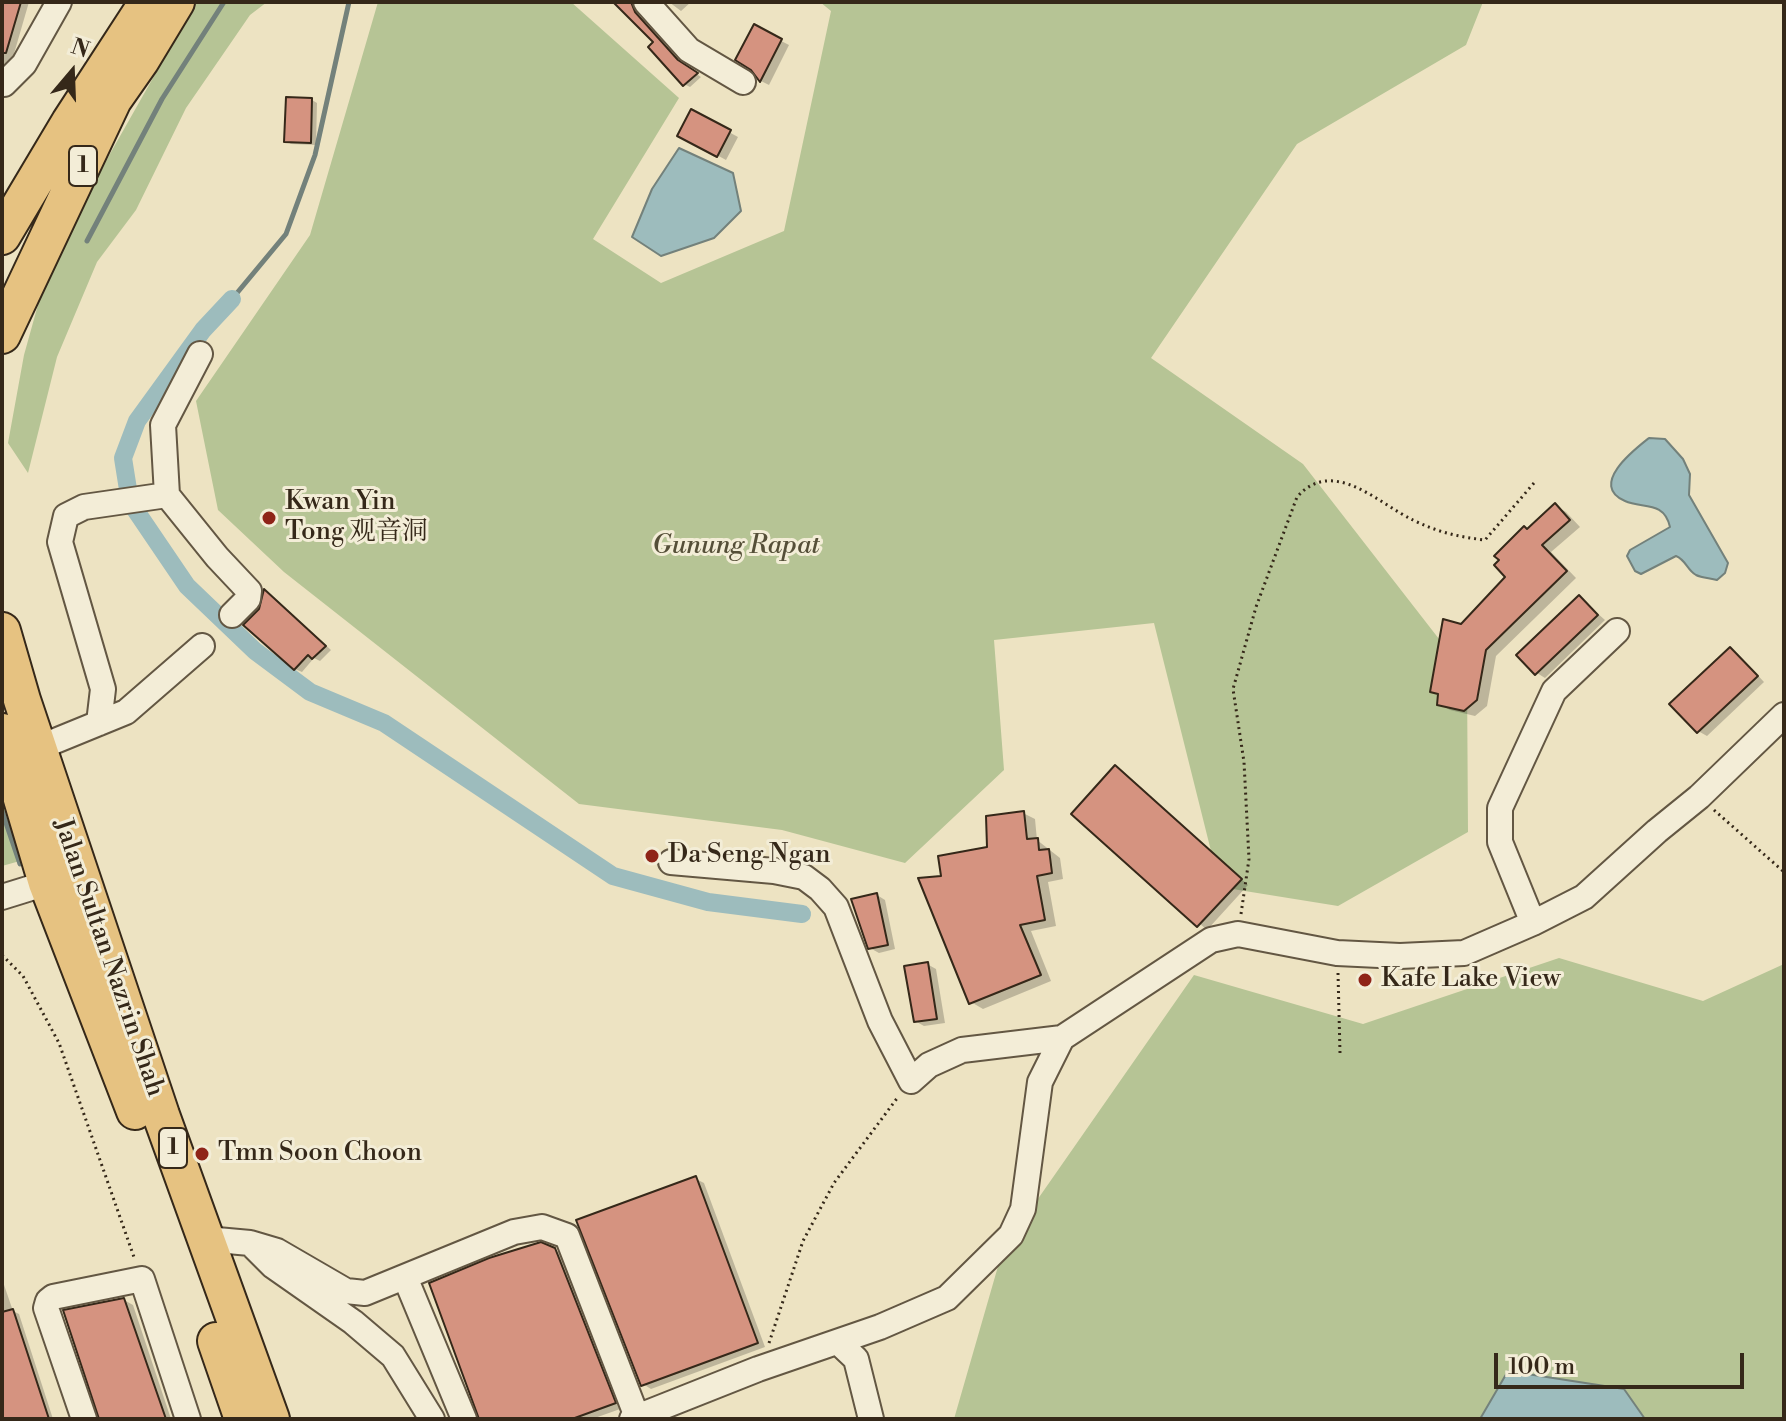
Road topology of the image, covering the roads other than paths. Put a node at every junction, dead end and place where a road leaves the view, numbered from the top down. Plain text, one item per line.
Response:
1 (59, 2) edge
2 (148, 2) edge
3 (176, 2) edge
4 (646, 2) edge
5 (743, 82) dead end
6 (3, 86) edge
7 (113, 100) junction
8 (5, 244) edge
9 (4, 329) edge
10 (200, 354) dead end
11 (159, 497) junction
12 (232, 615) dead end
13 (2, 631) edge
14 (1617, 631) dead end
15 (202, 646) dead end
16 (1784, 715) edge
17 (99, 723) junction
18 (2, 732) edge
19 (38, 748) junction
20 (58, 809) junction
21 (671, 862) dead end
22 (47, 883) junction
23 (2, 897) edge
24 (1533, 923) junction
25 (102, 937) junction
26 (1062, 1038) junction
27 (206, 1239) junction
28 (250, 1243) junction
29 (405, 1277) junction
30 (838, 1342) junction
31 (634, 1418) edge
32 (84, 1419) edge
33 (188, 1419) edge
34 (243, 1419) edge
35 (271, 1419) edge
36 (432, 1419) edge
37 (464, 1419) edge
38 (871, 1419) edge

1 - 6 street
2 - 8 highway, 1
3 - 7 highway, 1
4 - 5 street
7 - 8 highway
7 - 9 highway, 1
8 - 9 highway
10 - 11 street
11 - 12 street
11 - 17 street
13 - 19 highway, Jalan Sultan Nazrin Shah / 1
14 - 24 street
15 - 17 street
16 - 24 street
17 - 19 street
18 - 22 highway, Jalan Sultan Nazrin Shah / 1
19 - 20 highway, Jalan Sultan Nazrin Shah / 1
20 - 22 highway
20 - 25 highway, Jalan Sultan Nazrin Shah / 1
21 - 26 street
22 - 23 street
22 - 25 highway
22 - 34 highway, Jalan Sultan Nazrin Shah / 1
24 - 26 street
25 - 27 highway, Jalan Sultan Nazrin Shah / 1
26 - 30 street
27 - 28 street
27 - 35 highway, Jalan Sultan Nazrin Shah / 1
28 - 29 street
28 - 36 street
29 - 31 street
29 - 37 street
30 - 31 street
30 - 38 street
32 - 33 street

